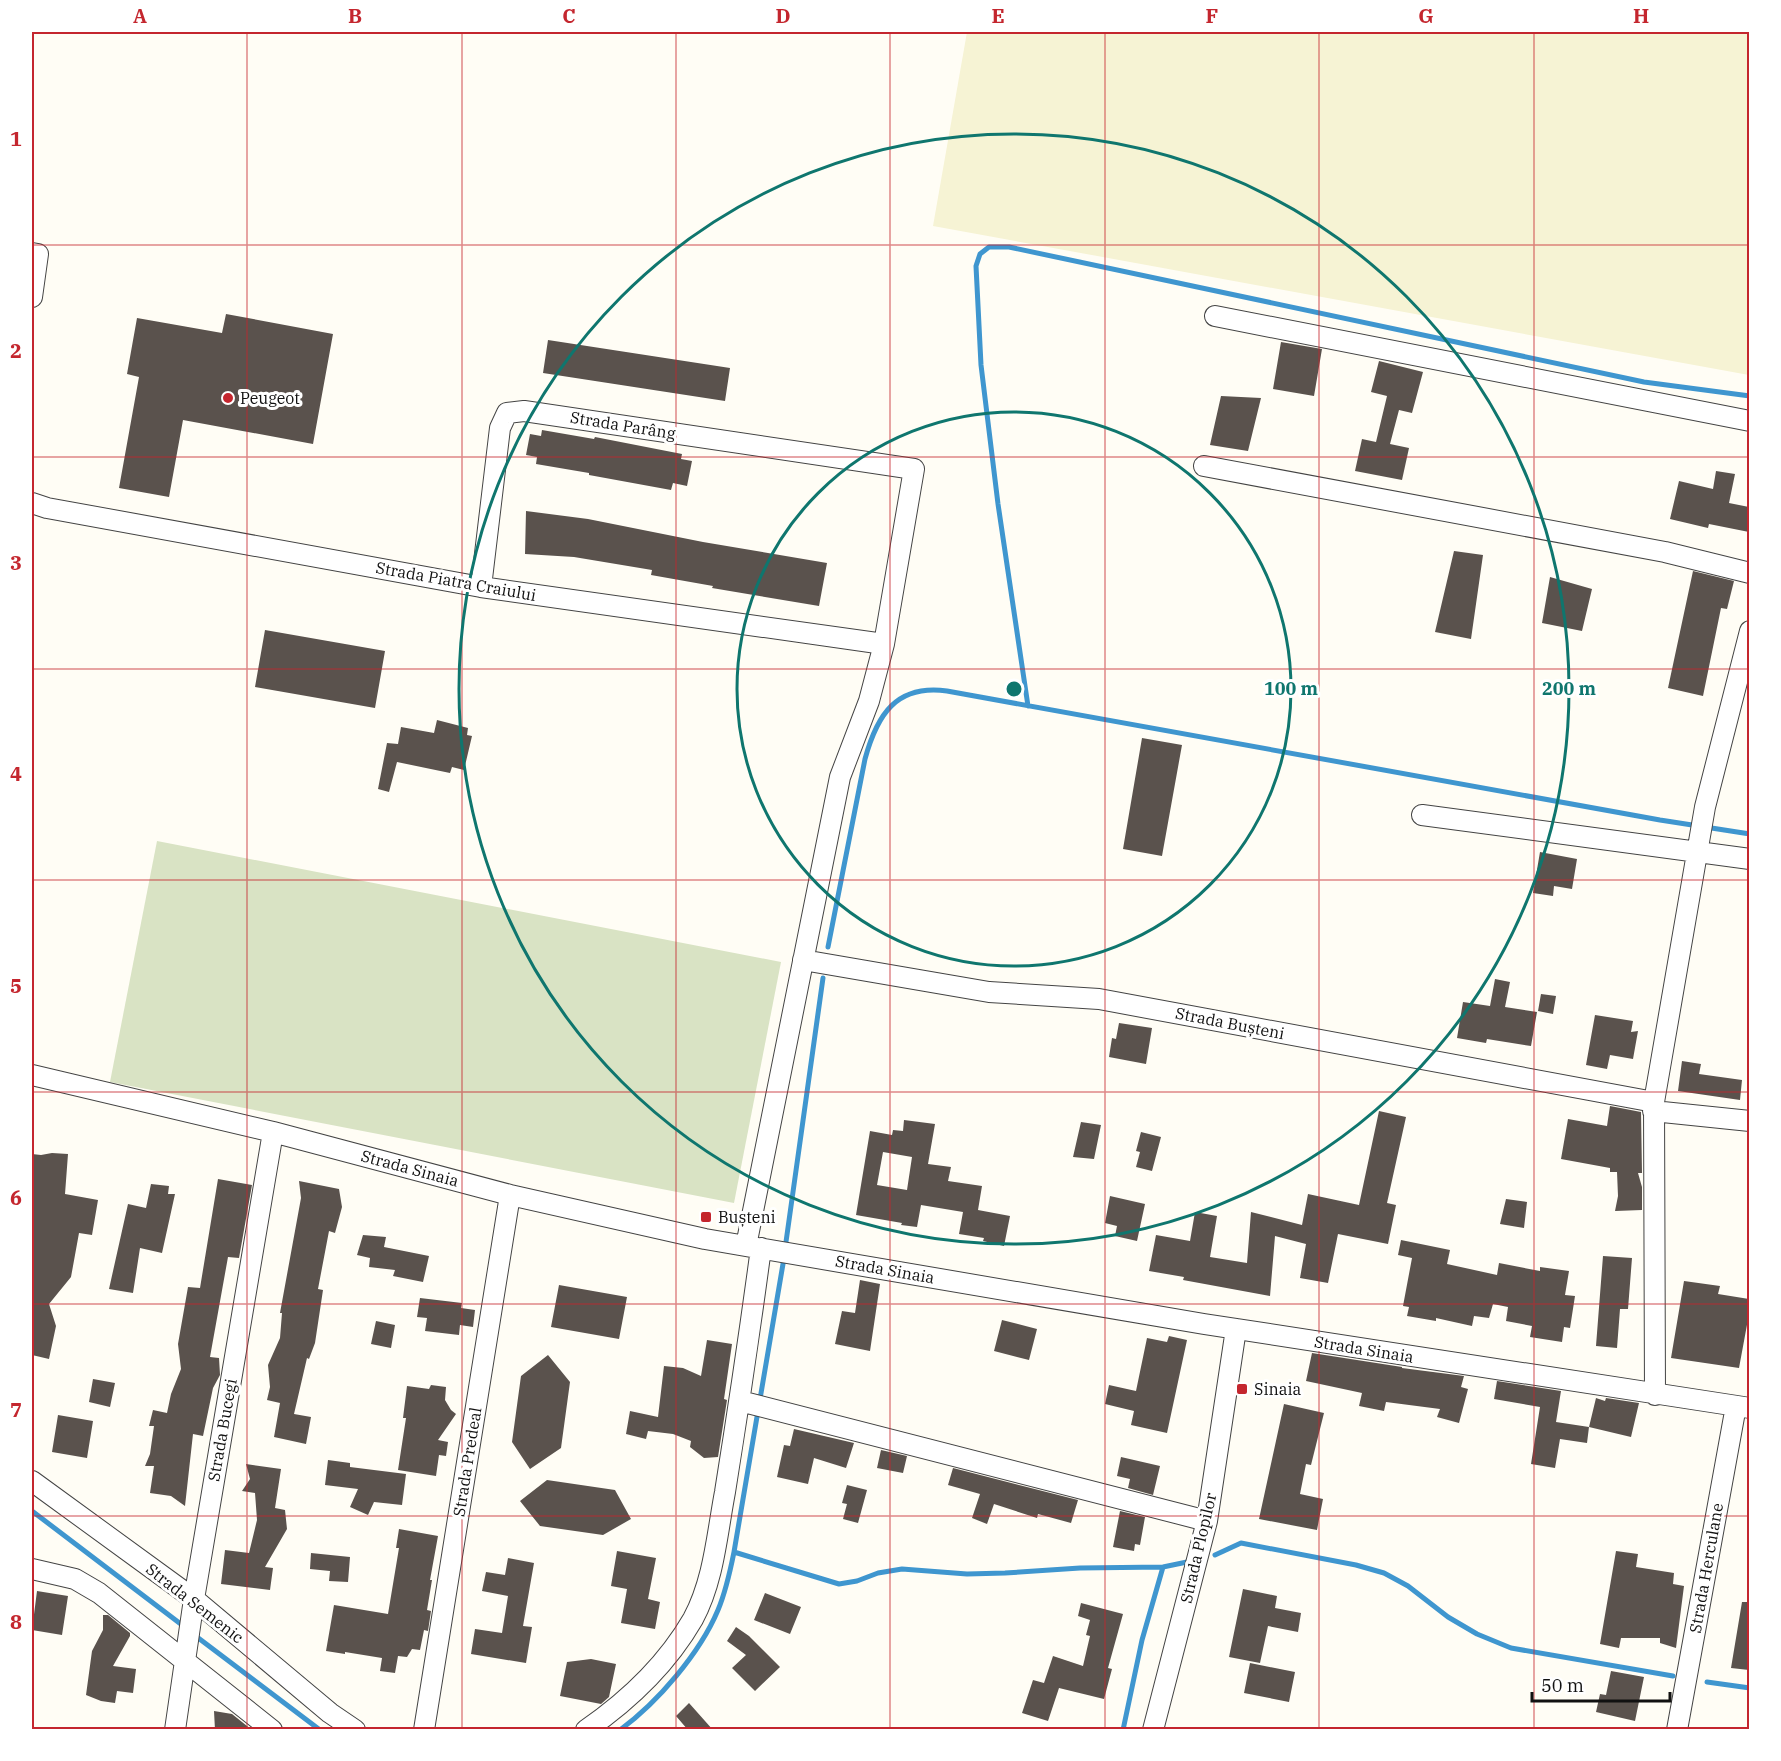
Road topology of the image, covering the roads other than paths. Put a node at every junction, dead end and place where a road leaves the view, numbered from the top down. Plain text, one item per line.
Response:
1 (32, 253) edge
2 (32, 297) edge
3 (1215, 316) dead end
4 (1749, 421) edge
5 (1204, 466) dead end
6 (32, 503) edge
7 (1749, 573) edge
8 (481, 587) junction
9 (1749, 631) edge
10 (884, 644) junction
11 (1422, 814) dead end
12 (1698, 848) junction
13 (1749, 859) edge
14 (803, 960) junction
15 (32, 1075) edge
16 (1654, 1107) junction
17 (1749, 1121) edge
18 (273, 1132) junction
19 (510, 1195) junction
20 (761, 1248) junction
21 (1236, 1329) junction
22 (1654, 1395) junction
23 (743, 1402) junction
24 (1743, 1407) edge
25 (32, 1481) edge
26 (1208, 1521) junction
27 (32, 1569) edge
28 (194, 1599) junction
29 (187, 1653) junction
30 (587, 1729) edge
31 (175, 1730) edge
32 (272, 1730) edge
33 (355, 1730) edge
34 (424, 1730) edge
35 (1153, 1730) edge
36 (1677, 1730) edge

1 - 2 street
3 - 4 street
5 - 7 street
6 - 8 street, Strada Piatra Craiului
8 - 10 street, Strada Piatra Craiului
8 - 10 street, Strada Parâng
9 - 12 street
10 - 14 street
11 - 12 street
12 - 13 street
12 - 16 street
14 - 16 street, Strada Bușteni
14 - 20 street
15 - 18 street, Strada Sinaia
16 - 17 street, Strada Bușteni
16 - 22 street
18 - 19 street, Strada Sinaia
18 - 28 street, Strada Bucegi
19 - 20 street, Strada Sinaia
19 - 34 street, Strada Predeal
20 - 21 street, Strada Sinaia
20 - 23 street
21 - 22 street, Strada Sinaia
21 - 26 street, Strada Plopilor
22 - 24 street, Strada Sinaia
23 - 26 street
23 - 30 street
24 - 36 street, Strada Herculane
25 - 28 street, Strada Semenic
26 - 35 street, Strada Plopilor
27 - 29 street
28 - 29 street, Strada Bucegi
28 - 33 street, Strada Semenic
29 - 31 street, Strada Bucegi
29 - 32 street

